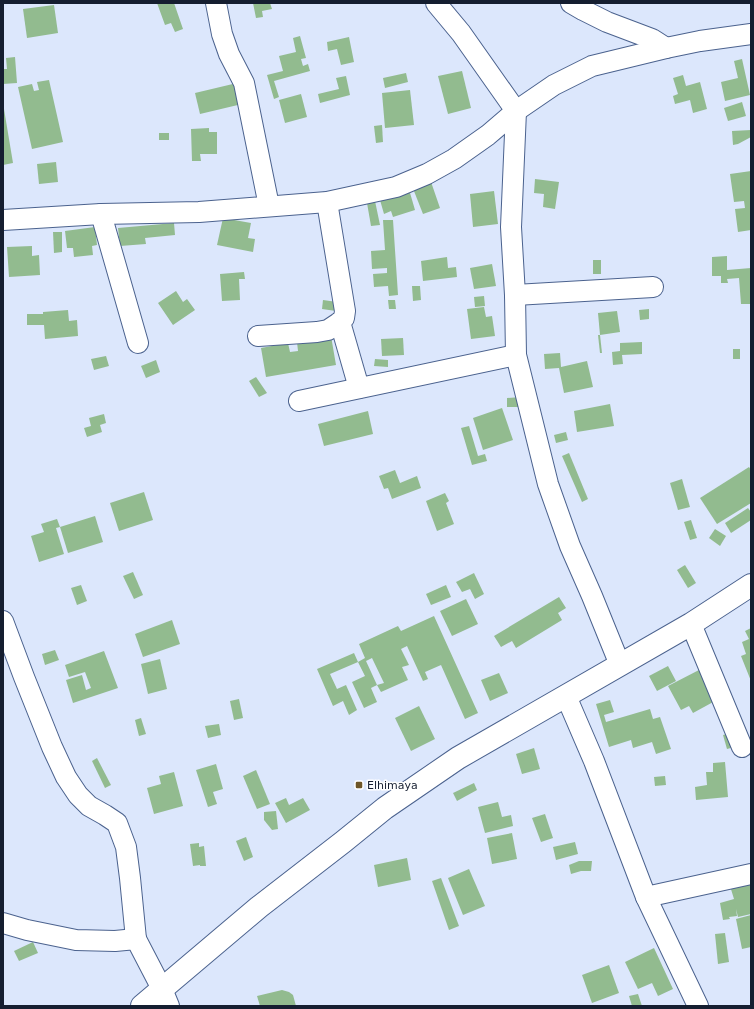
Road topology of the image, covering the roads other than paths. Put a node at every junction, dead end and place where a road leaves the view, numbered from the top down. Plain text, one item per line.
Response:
1 (216, 3) edge
2 (436, 3) edge
3 (571, 3) edge
4 (751, 34) edge
5 (666, 48) junction
6 (516, 111) junction
7 (326, 202) junction
8 (269, 206) junction
9 (101, 214) junction
10 (3, 220) edge
11 (653, 287) dead end
12 (515, 294) junction
13 (340, 322) junction
14 (258, 336) dead end
15 (138, 343) dead end
16 (516, 355) junction
17 (359, 388) junction
18 (299, 401) dead end
19 (751, 585) edge
20 (3, 621) edge
21 (691, 624) junction
22 (620, 665) junction
23 (566, 696) junction
24 (742, 747) dead end
25 (751, 874) edge
26 (646, 897) junction
27 (3, 923) edge
28 (136, 939) junction
29 (166, 997) edge
30 (142, 1006) edge
31 (698, 1006) edge

1 - 8 street
2 - 6 street
3 - 5 street
4 - 5 street
5 - 6 street
6 - 7 street
6 - 12 street
7 - 8 street
7 - 13 street
8 - 9 street
9 - 10 street
9 - 15 street
11 - 12 street
12 - 16 street
13 - 14 street
13 - 17 street
16 - 17 street
16 - 22 street
17 - 18 street
19 - 21 main road
20 - 28 street
21 - 22 main road
21 - 24 street
22 - 23 main road
23 - 26 street
23 - 29 main road
25 - 26 street
26 - 31 street
27 - 28 street
28 - 29 street
29 - 30 main road

